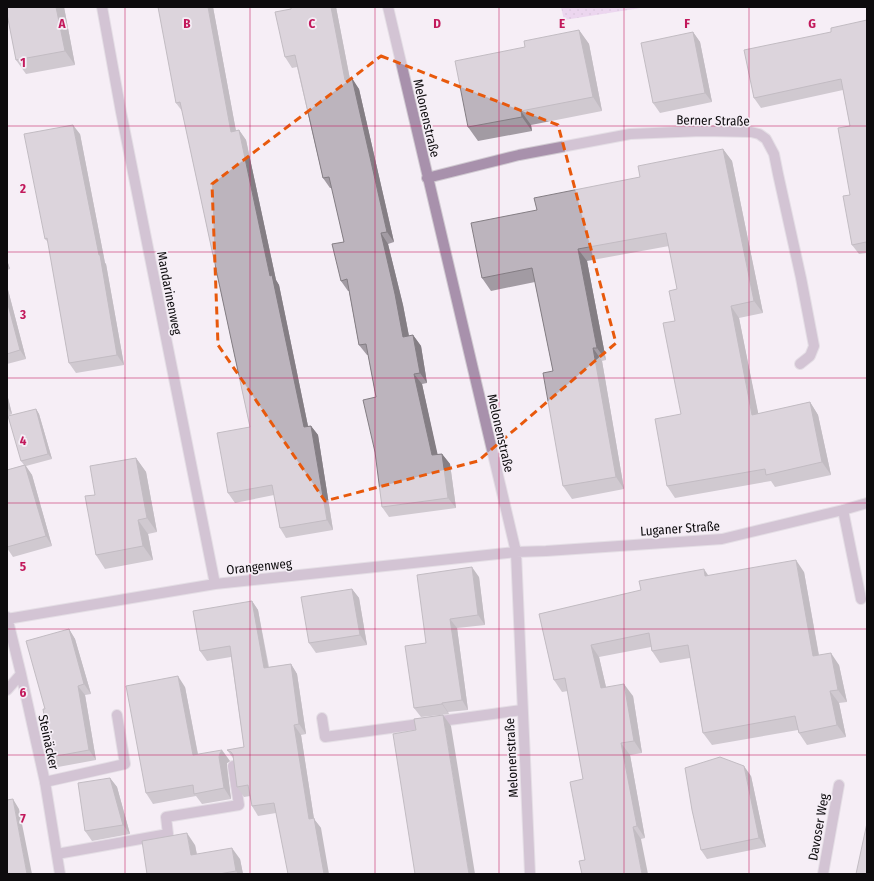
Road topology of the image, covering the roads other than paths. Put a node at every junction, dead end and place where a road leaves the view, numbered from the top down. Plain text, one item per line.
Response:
1 (102, 7) edge
2 (388, 7) edge
3 (427, 178) junction
4 (800, 364) dead end
5 (867, 503) edge
6 (843, 510) junction
7 (516, 552) junction
8 (215, 584) junction
9 (861, 599) dead end
10 (7, 618) edge
11 (21, 674) junction
12 (7, 690) edge
13 (522, 710) junction
14 (117, 715) dead end
15 (322, 718) dead end
16 (233, 766) edge
17 (44, 782) junction
18 (839, 785) dead end
19 (57, 854) junction
20 (60, 874) edge
21 (530, 874) edge
22 (823, 874) edge

1 - 8 street, Mandarinenweg
2 - 3 street, Melonenstraße
3 - 4 street, Berner Straße
3 - 7 street, Melonenstraße
5 - 6 street, Luganer Straße
6 - 7 street, Luganer Straße
6 - 9 street
7 - 8 street, Orangenweg
7 - 13 street, Melonenstraße
8 - 10 street, Orangenweg
10 - 11 street, Steinäcker
11 - 12 street
11 - 17 street, Steinäcker
13 - 15 street
13 - 21 street, Melonenstraße
14 - 17 street
16 - 19 street
17 - 19 street, Steinäcker
18 - 22 street, Davoser Weg
19 - 20 street, Steinäcker

